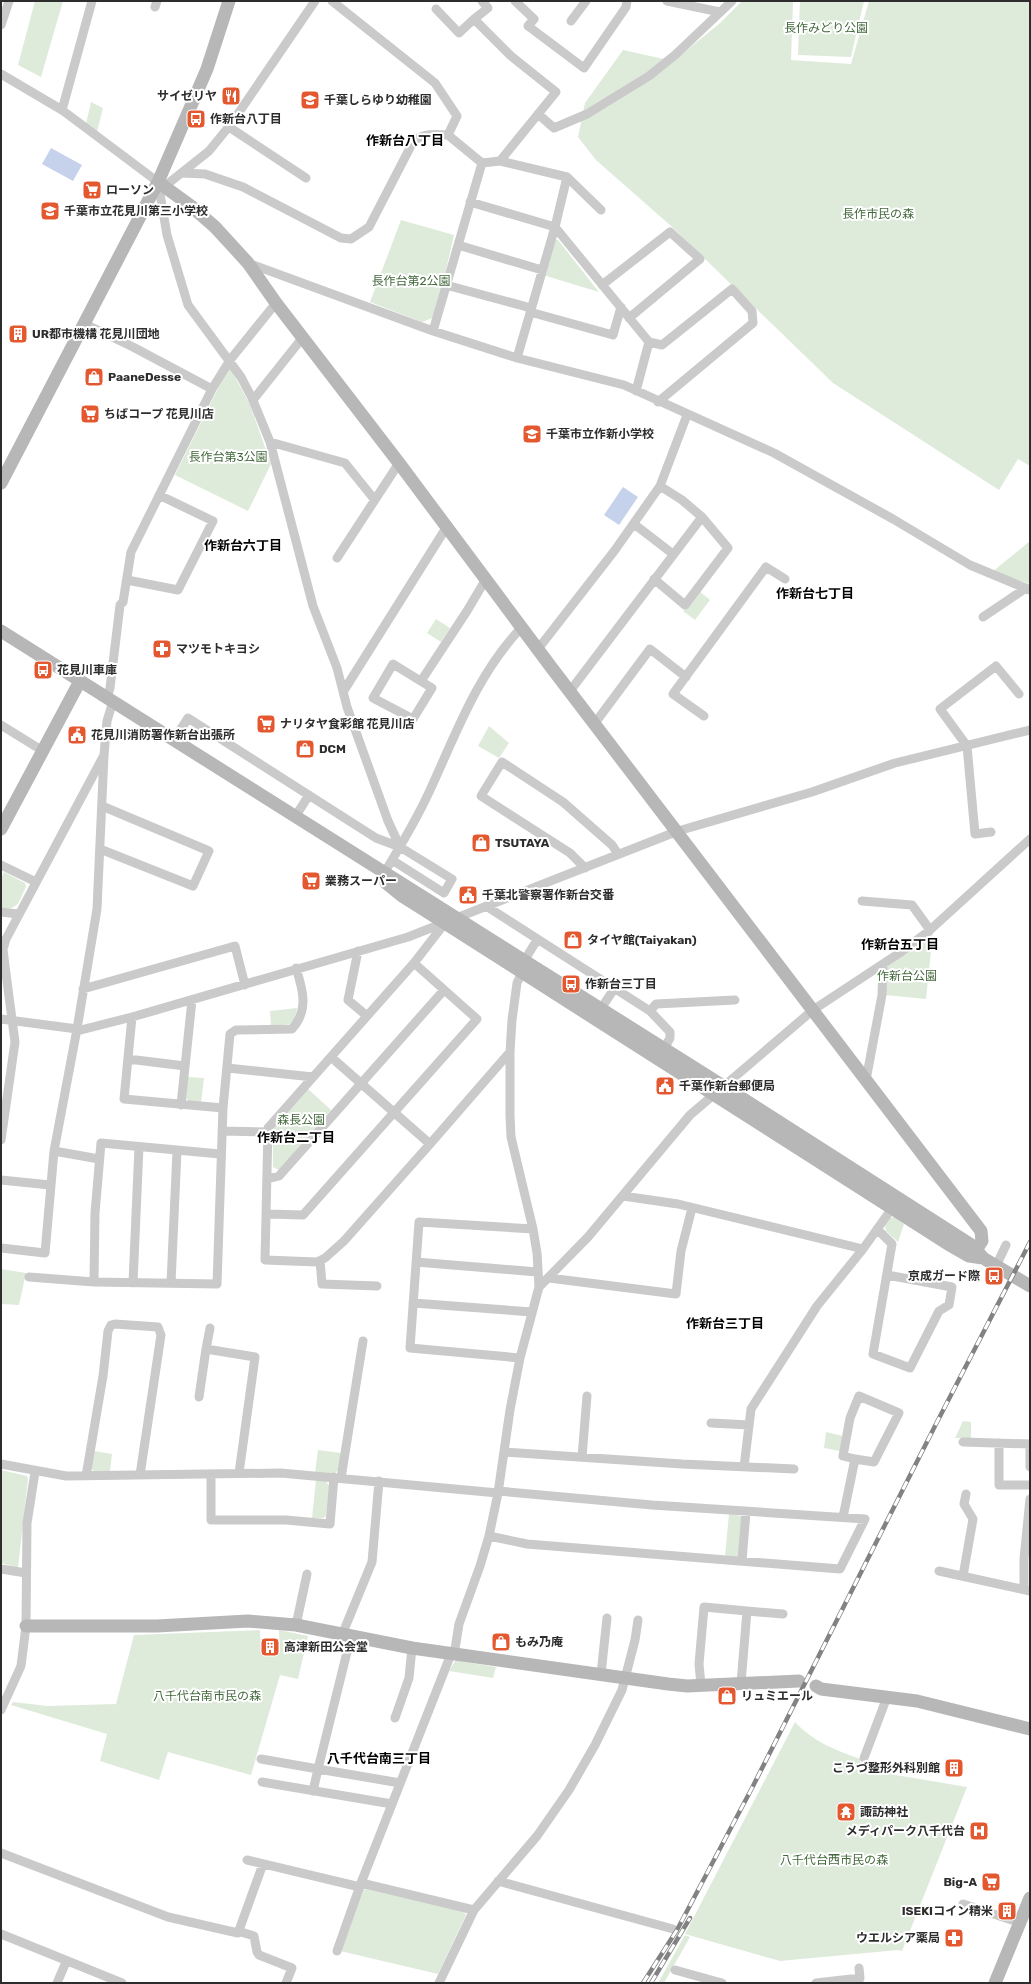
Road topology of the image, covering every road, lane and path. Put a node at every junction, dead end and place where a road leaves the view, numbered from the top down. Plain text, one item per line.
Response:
1 (9, 1) edge
2 (92, 1) edge
3 (228, 1) edge
4 (314, 1) edge
5 (332, 1) edge
6 (482, 1) edge
7 (515, 1) edge
8 (586, 1) edge
9 (627, 1) edge
10 (667, 1) edge
11 (732, 1) edge
12 (436, 9) dead end
13 (720, 12) junction
14 (474, 19) junction
15 (571, 21) dead end
16 (1, 25) edge
17 (2, 75) edge
18 (62, 110) junction
19 (538, 114) junction
20 (229, 127) junction
21 (448, 135) junction
22 (500, 160) junction
23 (482, 163) junction
24 (182, 173) junction
25 (567, 177) junction
26 (306, 178) dead end
27 (162, 184) junction
28 (470, 202) junction
29 (601, 210) dead end
30 (555, 227) junction
31 (458, 245) junction
32 (248, 263) junction
33 (542, 270) junction
34 (446, 285) junction
35 (602, 285) junction
36 (276, 303) junction
37 (621, 307) junction
38 (531, 310) junction
39 (629, 318) junction
40 (83, 323) junction
41 (433, 331) junction
42 (302, 337) junction
43 (649, 342) junction
44 (517, 358) junction
45 (230, 360) junction
46 (212, 389) junction
47 (636, 391) junction
48 (253, 400) junction
49 (658, 402) junction
50 (687, 415) junction
51 (270, 442) junction
52 (399, 463) junction
53 (1, 482) edge
54 (660, 486) junction
55 (159, 495) junction
56 (374, 499) junction
57 (702, 517) junction
58 (634, 524) junction
59 (446, 528) junction
60 (673, 554) junction
61 (338, 558) dead end
62 (486, 579) junction
63 (654, 579) junction
64 (785, 579) dead end
65 (127, 580) junction
66 (1028, 589) edge
67 (983, 617) dead end
68 (522, 627) junction
69 (1, 631) edge
70 (538, 649) junction
71 (686, 676) junction
72 (80, 680) junction
73 (421, 681) junction
74 (570, 691) junction
75 (343, 692) junction
76 (1019, 694) dead end
77 (110, 699) junction
78 (704, 716) dead end
79 (595, 723) junction
80 (1, 725) edge
81 (1030, 730) edge
82 (174, 740) junction
83 (967, 746) junction
84 (43, 751) junction
85 (104, 755) junction
86 (309, 795) junction
87 (102, 806) junction
88 (295, 817) junction
89 (1, 829) edge
90 (678, 831) junction
91 (991, 832) dead end
92 (1030, 839) edge
93 (400, 848) junction
94 (100, 849) junction
95 (618, 854) junction
96 (392, 860) junction
97 (1, 864) edge
98 (584, 868) junction
99 (382, 876) junction
100 (36, 882) junction
101 (862, 900) dead end
102 (486, 906) junction
103 (1, 912) edge
104 (18, 914) junction
105 (458, 919) junction
106 (445, 924) junction
107 (930, 930) junction
108 (537, 940) junction
109 (358, 951) junction
110 (414, 963) junction
111 (883, 964) junction
112 (3, 965) edge
113 (523, 966) junction
114 (296, 968) junction
115 (245, 985) junction
116 (83, 989) junction
117 (614, 989) junction
118 (444, 990) junction
119 (192, 1000) junction
120 (735, 1000) dead end
121 (813, 1010) junction
122 (650, 1012) junction
123 (598, 1014) junction
124 (366, 1016) junction
125 (132, 1017) junction
126 (1, 1019) edge
127 (13, 1020) junction
128 (77, 1030) junction
129 (664, 1048) junction
130 (510, 1052) junction
131 (331, 1057) junction
132 (128, 1059) junction
133 (185, 1066) junction
134 (226, 1068) junction
135 (6, 1073) edge
136 (313, 1077) junction
137 (866, 1080) junction
138 (361, 1083) junction
139 (718, 1090) junction
140 (181, 1105) junction
141 (223, 1108) junction
142 (393, 1112) junction
143 (2, 1125) edge
144 (222, 1131) junction
145 (268, 1132) junction
146 (1, 1140) edge
147 (430, 1144) junction
148 (139, 1146) junction
149 (54, 1151) junction
150 (178, 1151) junction
151 (220, 1154) junction
152 (99, 1160) junction
153 (268, 1179) junction
154 (1, 1180) edge
155 (50, 1185) junction
156 (623, 1196) junction
157 (896, 1203) junction
158 (692, 1208) junction
159 (267, 1214) junction
160 (533, 1229) junction
161 (877, 1229) junction
162 (1006, 1245) dead end
163 (1, 1248) edge
164 (863, 1249) junction
165 (980, 1254) junction
166 (320, 1261) junction
167 (416, 1262) junction
168 (996, 1266) junction
169 (537, 1272) junction
170 (887, 1275) junction
171 (29, 1277) dead end
172 (549, 1278) junction
173 (94, 1282) junction
174 (133, 1283) junction
175 (171, 1283) junction
176 (376, 1286) dead end
177 (1030, 1286) edge
178 (539, 1287) junction
179 (413, 1302) junction
180 (532, 1312) junction
181 (210, 1328) dead end
182 (363, 1342) dead end
183 (206, 1349) junction
184 (520, 1358) junction
185 (587, 1396) dead end
186 (200, 1397) dead end
187 (711, 1423) dead end
188 (749, 1425) junction
189 (963, 1442) dead end
190 (999, 1443) junction
191 (504, 1452) junction
192 (582, 1457) junction
193 (855, 1459) junction
194 (1, 1464) edge
195 (744, 1466) junction
196 (1030, 1467) edge
197 (794, 1469) dead end
198 (35, 1472) junction
199 (238, 1473) junction
200 (211, 1474) junction
201 (140, 1475) junction
202 (86, 1476) junction
203 (338, 1477) junction
204 (379, 1481) junction
205 (1030, 1485) edge
206 (498, 1492) junction
207 (966, 1494) dead end
208 (1030, 1499) edge
209 (746, 1512) junction
210 (843, 1517) junction
211 (489, 1536) junction
212 (742, 1561) junction
213 (1, 1569) edge
214 (939, 1571) dead end
215 (26, 1573) junction
216 (306, 1574) dead end
217 (963, 1576) junction
218 (1027, 1590) edge
219 (747, 1611) junction
220 (783, 1614) dead end
221 (607, 1618) dead end
222 (638, 1620) dead end
223 (296, 1625) junction
224 (26, 1626) junction
225 (347, 1636) junction
226 (412, 1648) junction
227 (452, 1654) junction
228 (601, 1674) junction
229 (626, 1678) junction
230 (799, 1681) dead end
231 (741, 1683) junction
232 (701, 1685) junction
233 (816, 1686) dead end
234 (887, 1697) junction
235 (1, 1710) edge
236 (395, 1718) dead end
237 (1030, 1729) edge
238 (864, 1758) dead end
239 (261, 1759) dead end
240 (318, 1769) junction
241 (262, 1782) dead end
242 (400, 1783) junction
243 (314, 1791) junction
244 (392, 1804) junction
245 (1, 1853) edge
246 (247, 1860) dead end
247 (264, 1864) junction
248 (498, 1881) junction
249 (360, 1885) junction
250 (1030, 1898) edge
251 (963, 1904) dead end
252 (474, 1910) junction
253 (1021, 1923) junction
254 (673, 1929) dead end
255 (238, 1932) junction
256 (1, 1934) edge
257 (337, 1951) dead end
258 (66, 1962) junction
259 (859, 1968) dead end
260 (675, 1970) dead end
261 (859, 1981) edge
262 (58, 1983) edge
263 (122, 1983) edge
264 (286, 1983) edge
265 (439, 1983) edge
266 (722, 1983) edge
267 (816, 1983) edge
268 (995, 1983) edge

1 - 16 street
2 - 18 street
3 - 27 street
4 - 20 street
5 - 21 street
6 - 14 street
7 - 9 street
8 - 15 street
10 - 13 street
11 - 13 street
12 - 14 street
13 - 19 street
14 - 19 street
17 - 18 street
18 - 27 street
19 - 22 street
20 - 24 street
20 - 26 street
21 - 23 street
21 - 24 street
22 - 23 street
22 - 25 street
23 - 28 street
24 - 27 street
25 - 29 street
25 - 30 street
27 - 32 street
27 - 40 street
27 - 45 street
28 - 30 street
28 - 31 street
30 - 33 street
30 - 35 street
31 - 33 street
31 - 34 street
32 - 36 street
32 - 41 street
33 - 38 street
34 - 38 street
34 - 41 street
35 - 37 street
35 - 39 street
36 - 42 street
36 - 45 street
37 - 38 street
37 - 39 street
38 - 44 street
39 - 43 street
40 - 46 street
40 - 53 street
41 - 44 street
42 - 48 street
42 - 52 street
43 - 47 street
43 - 49 street
44 - 47 street
45 - 46 street
45 - 48 street
46 - 55 street
47 - 49 street
48 - 51 street
49 - 50 street
50 - 54 street
50 - 66 street
51 - 56 street
51 - 75 street
52 - 56 street
52 - 59 street
54 - 57 street
54 - 58 street
55 - 65 street
55 - 65 street
56 - 61 street
57 - 60 street
57 - 63 street
58 - 60 street
58 - 70 street
59 - 62 street
59 - 75 street
60 - 63 street
62 - 68 street
62 - 73 street
63 - 74 street
64 - 71 street
65 - 77 street
66 - 67 street
68 - 70 street
68 - 93 street
69 - 72 street
70 - 74 street
71 - 78 street
71 - 79 street
72 - 77 street
72 - 84 street
73 - 73 street
74 - 79 street
75 - 93 street
76 - 83 street
77 - 82 street
77 - 85 street
79 - 90 street
80 - 84 street
81 - 83 street
82 - 86 street
82 - 88 street
83 - 90 street
83 - 91 street
84 - 89 street
85 - 87 street
85 - 100 street
86 - 88 street
86 - 93 street
87 - 94 street
87 - 94 street
88 - 99 street
90 - 95 street
90 - 121 street
92 - 107 street
93 - 96 street
93 - 96 street
94 - 116 street
95 - 98 street
95 - 98 street
96 - 99 street
97 - 100 street
98 - 102 street
99 - 105 street
99 - 106 street
100 - 104 street
101 - 107 street
102 - 105 street
102 - 108 street
103 - 104 street
104 - 112 street
105 - 106 street
105 - 113 street
106 - 109 street
106 - 110 street
106 - 113 street
107 - 111 street
108 - 113 street
108 - 117 street
109 - 114 street
109 - 124 street
110 - 118 street
110 - 124 street
111 - 121 street
111 - 137 street
112 - 127 street
113 - 123 street
113 - 130 street
114 - 115 street
114 - 134 street
115 - 116 street
115 - 119 street
116 - 128 street
117 - 122 street
117 - 123 street
118 - 138 street
118 - 142 street
119 - 125 street
119 - 133 street
120 - 122 street
121 - 137 street
121 - 139 street
122 - 129 street
123 - 129 street
123 - 139 street
124 - 131 street
125 - 128 street
125 - 132 street
126 - 127 street
127 - 128 street
127 - 135 street
128 - 149 street
129 - 139 street
130 - 147 street
130 - 160 street
131 - 136 street
131 - 138 street
132 - 133 street
132 - 140 street
133 - 140 street
134 - 136 street
134 - 141 street
135 - 143 street
136 - 145 street
137 - 165 street
138 - 142 street
138 - 153 street
139 - 156 street
139 - 157 street
140 - 141 street
141 - 144 street
142 - 147 street
142 - 159 street
143 - 146 street
144 - 145 street
144 - 151 street
145 - 153 street
147 - 166 street
148 - 150 street
148 - 152 street
148 - 174 street
149 - 152 street
149 - 155 street
150 - 151 street
150 - 175 street
151 - 175 street
152 - 173 street
153 - 159 street
154 - 155 street
155 - 163 street
156 - 158 street
156 - 172 street
157 - 161 street
157 - 165 street
158 - 164 street
158 - 172 street
159 - 166 street
160 - 167 street
160 - 169 street
161 - 164 street
161 - 170 street
162 - 168 street
164 - 188 street
165 - 168 street
166 - 176 street
167 - 169 street
167 - 179 street
168 - 177 street
169 - 178 street
170 - 170 street
171 - 173 street
172 - 178 street
173 - 174 street
174 - 175 street
178 - 180 street
179 - 180 street
179 - 184 street
180 - 184 street
181 - 183 street
182 - 203 street
183 - 186 street
183 - 199 street
184 - 191 street
185 - 192 street
187 - 188 street
188 - 195 street
189 - 190 street
190 - 196 street
190 - 205 street
191 - 192 street
191 - 206 street
192 - 195 street
193 - 193 street
193 - 210 street
194 - 198 street
195 - 197 street
198 - 202 street
198 - 215 street
199 - 200 street
199 - 203 street
200 - 201 street
200 - 203 street
201 - 202 street
201 - 202 street
203 - 204 street
204 - 206 street
204 - 225 street
206 - 209 street
206 - 211 street
207 - 217 street
208 - 218 street
209 - 210 street
209 - 212 street
210 - 212 street
211 - 212 street
211 - 227 street
213 - 215 street
214 - 217 street
215 - 224 street
216 - 223 street
217 - 218 street
219 - 220 street
219 - 231 street
219 - 232 street
221 - 228 street
222 - 229 street
223 - 224 street
223 - 225 street
224 - 235 street
225 - 226 street
225 - 240 street
226 - 227 street
226 - 236 street
227 - 228 street
227 - 242 street
228 - 229 street
229 - 232 street
229 - 248 street
230 - 231 street
231 - 232 street
233 - 234 street
234 - 237 street
234 - 238 street
239 - 240 street
240 - 242 street
240 - 243 street
241 - 243 street
242 - 244 street
243 - 244 street
244 - 249 street
245 - 255 street
246 - 247 street
247 - 249 street
247 - 255 street
248 - 252 street
248 - 254 street
249 - 252 street
249 - 257 street
250 - 253 street
251 - 253 street
252 - 265 street
253 - 268 street
255 - 264 street
256 - 258 street
258 - 262 street
258 - 263 street
259 - 261 street
260 - 266 street
261 - 267 street

